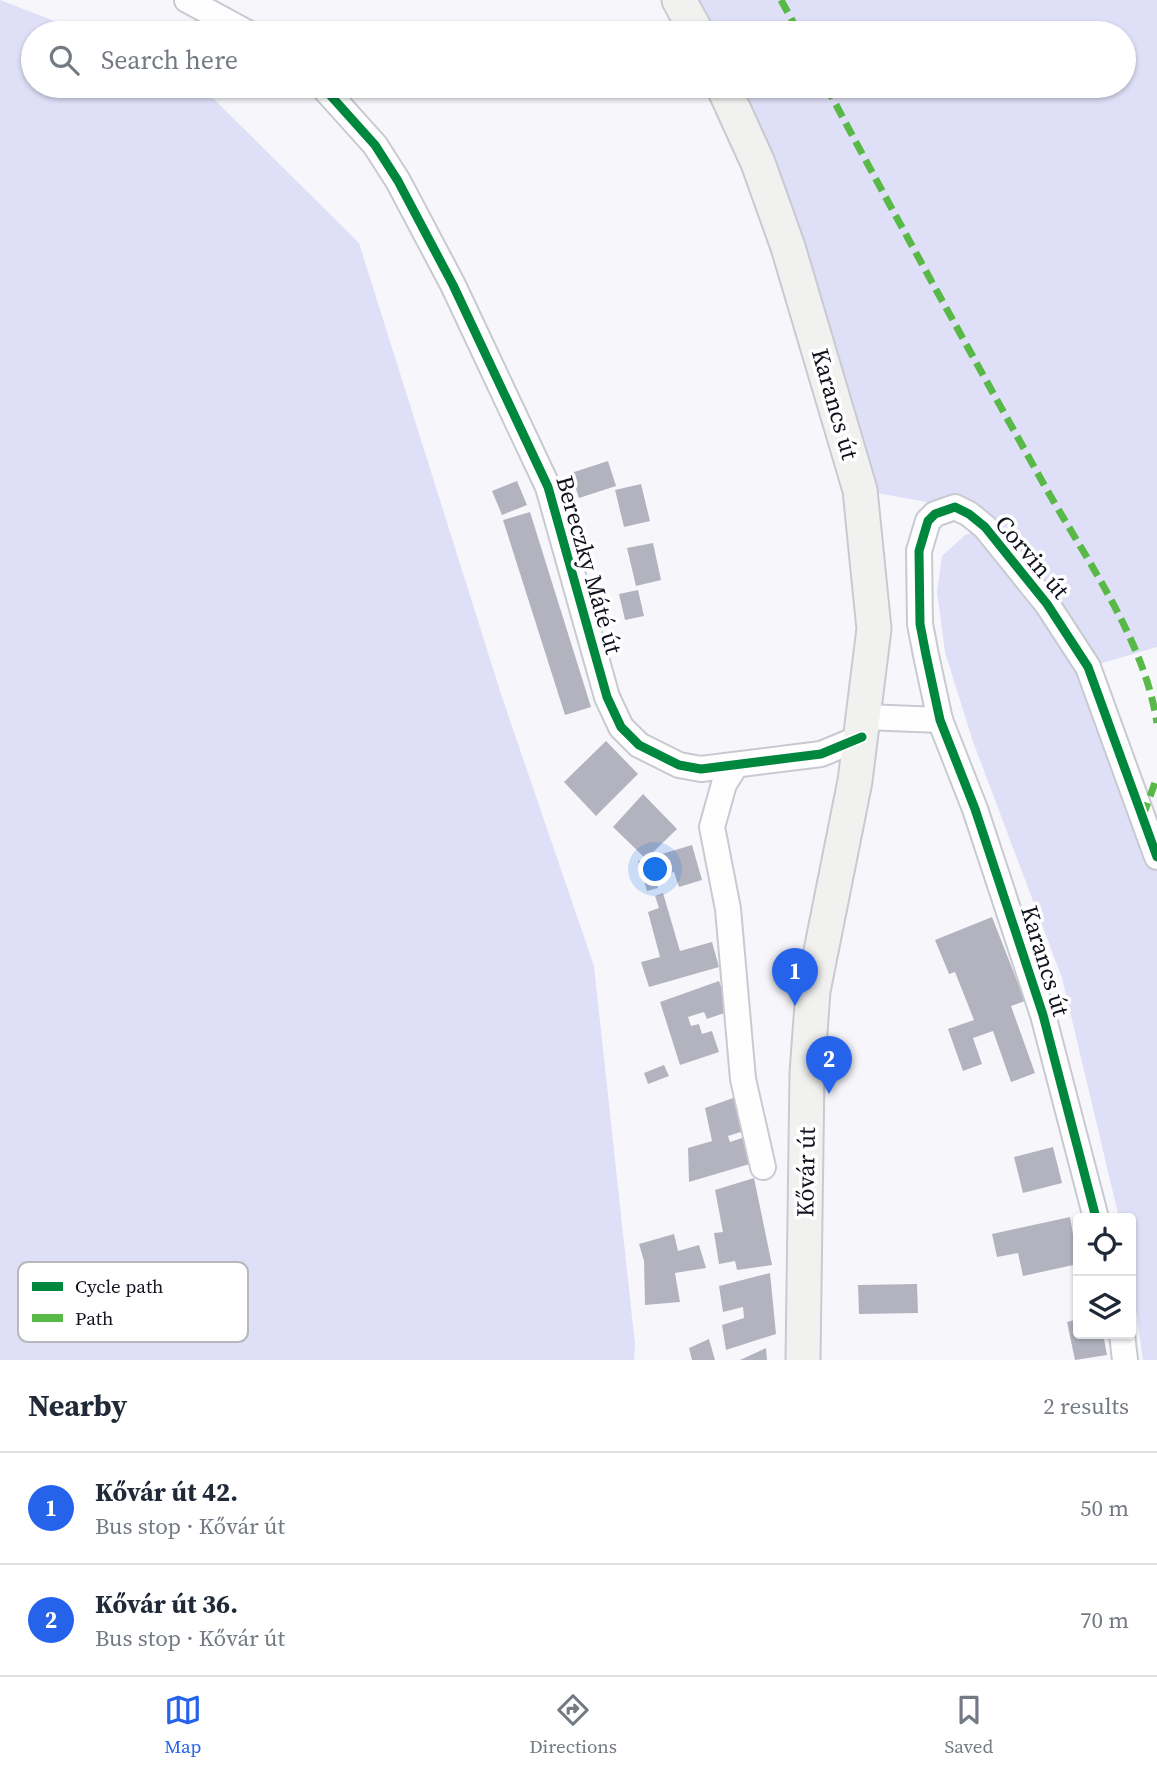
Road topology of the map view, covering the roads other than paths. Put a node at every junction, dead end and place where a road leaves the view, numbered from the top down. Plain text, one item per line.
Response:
1 (187, 0) edge
2 (679, 0) edge
3 (226, 21) edge
4 (690, 21) edge
5 (333, 98) edge
6 (728, 98) edge
7 (940, 720) junction
8 (863, 727) junction
9 (736, 765) junction
10 (1157, 857) edge
11 (763, 1167) dead end
12 (1095, 1213) edge
13 (1123, 1339) edge
14 (803, 1360) edge
15 (1125, 1360) edge

1 - 3 street
2 - 4 main road
5 - 9 street, Bereczky Máté út
6 - 8 main road, Karancs út
7 - 8 street
7 - 10 street, Corvin út
7 - 12 street, Karancs út
8 - 9 street, Bereczky Máté út
8 - 14 main road, Kővár út
9 - 11 street, Kővár út
13 - 15 street

